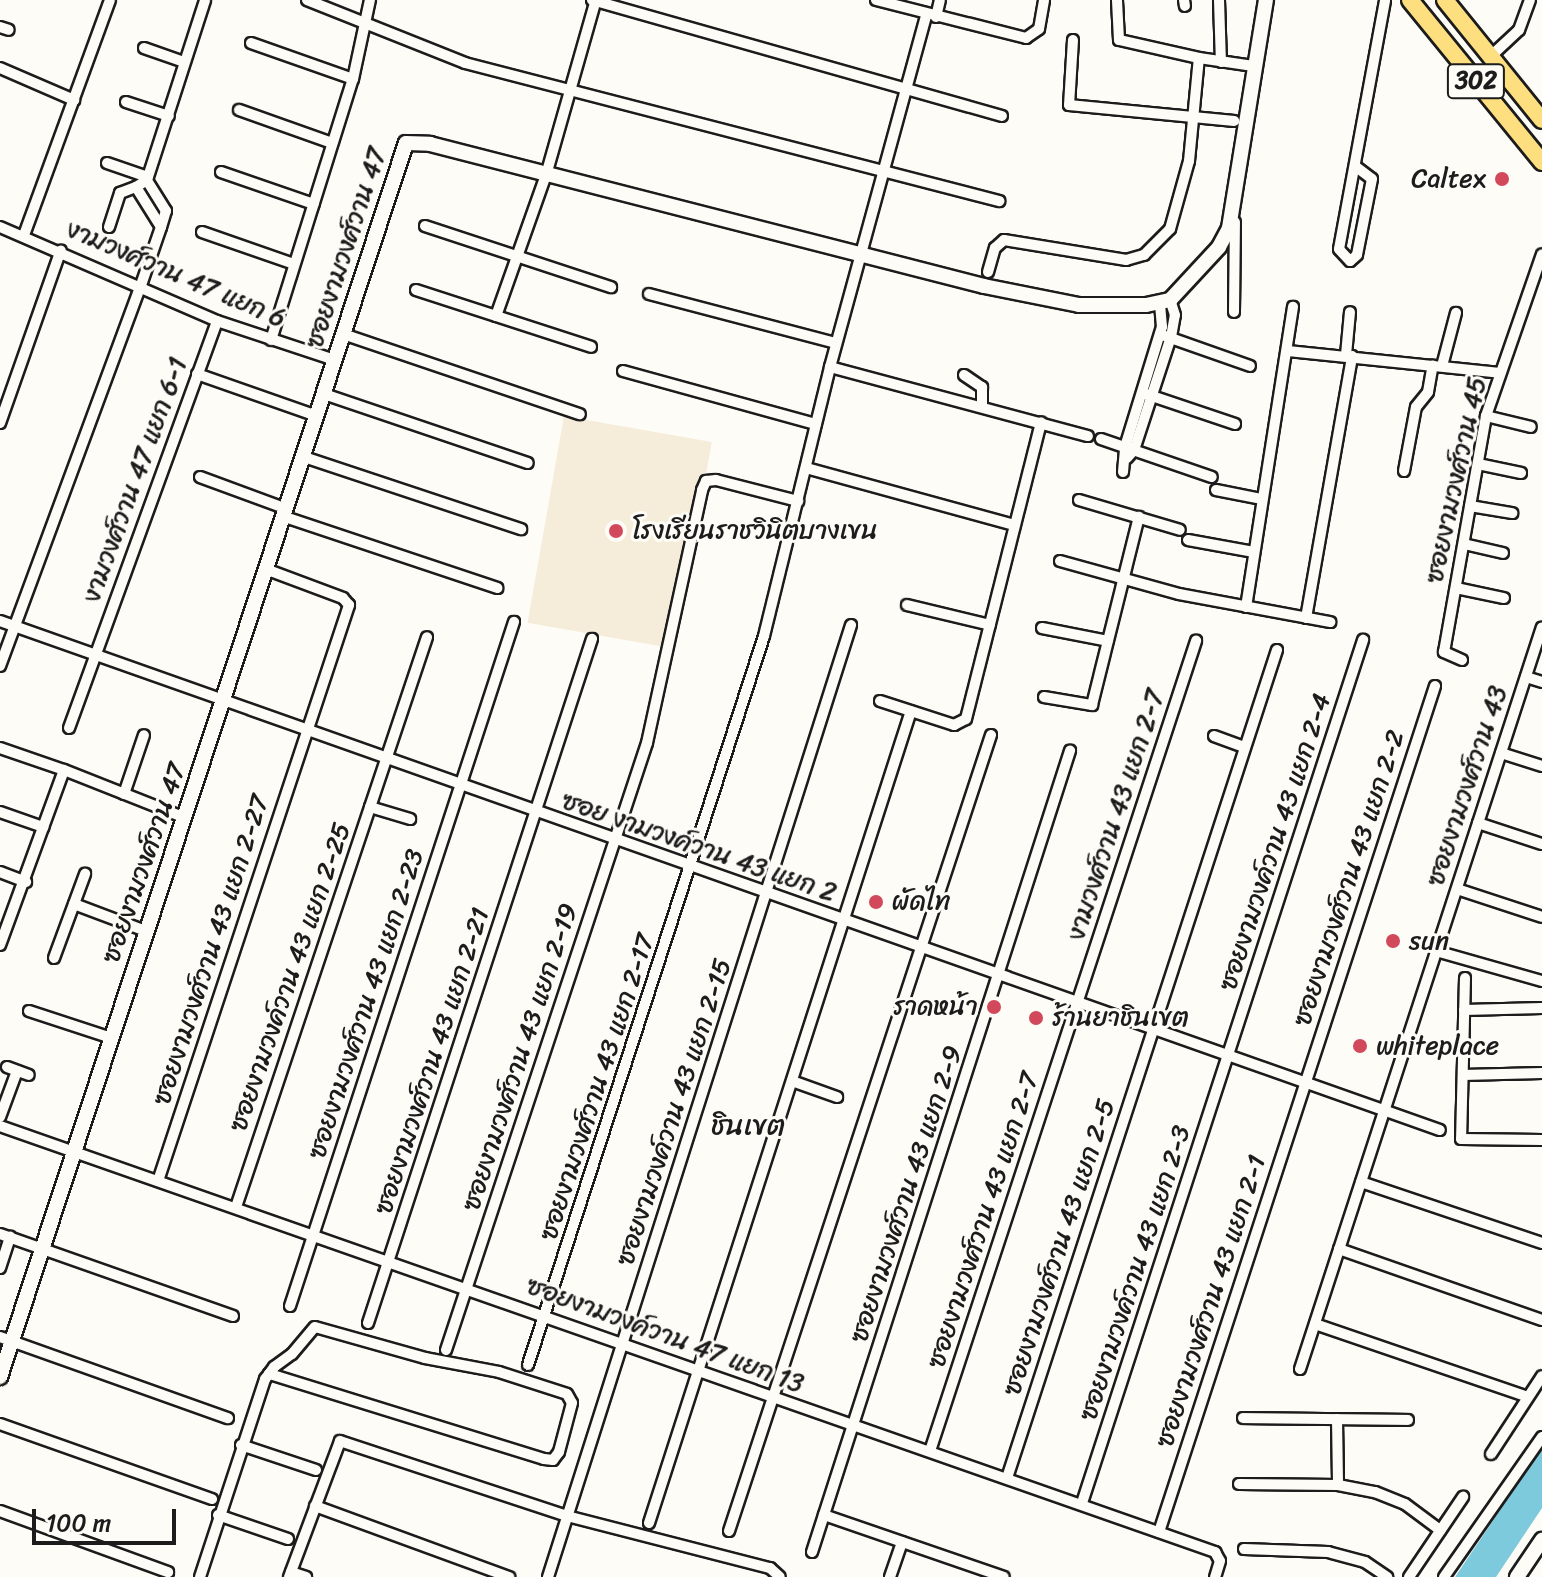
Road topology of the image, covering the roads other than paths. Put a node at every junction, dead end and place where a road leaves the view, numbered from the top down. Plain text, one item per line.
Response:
1 (110, 0) edge
2 (307, 0) edge
3 (370, 0) edge
4 (594, 0) edge
5 (876, 0) edge
6 (940, 0) edge
7 (1044, 0) edge
8 (1117, 0) edge
9 (1219, 0) edge
10 (1266, 0) edge
11 (1385, 0) edge
12 (1410, 0) edge
13 (1530, 0) edge
14 (201, 1) edge
15 (1447, 1) edge
16 (931, 16) junction
17 (366, 25) junction
18 (1073, 40) dead end
19 (251, 43) dead end
20 (144, 48) dead end
21 (1491, 56) junction
22 (1199, 58) junction
23 (184, 62) junction
24 (1221, 62) junction
25 (1253, 66) junction
26 (0, 68) edge
27 (0, 76) edge
28 (12, 77) junction
29 (353, 79) junction
30 (571, 88) junction
31 (904, 92) junction
32 (74, 100) junction
33 (126, 102) dead end
34 (239, 110) dead end
35 (169, 116) junction
36 (1002, 116) dead end
37 (1193, 117) junction
38 (1542, 120) edge
39 (1234, 121) dead end
40 (332, 143) junction
41 (1542, 162) edge
42 (107, 163) dead end
43 (1355, 166) junction
44 (883, 171) junction
45 (221, 172) dead end
46 (546, 175) junction
47 (147, 179) junction
48 (136, 187) junction
49 (999, 201) dead end
50 (314, 204) junction
51 (1235, 210) junction
52 (425, 226) dead end
53 (0, 227) edge
54 (109, 227) dead end
55 (161, 227) junction
56 (202, 232) dead end
57 (24, 235) junction
58 (61, 250) junction
59 (1542, 254) edge
60 (516, 256) junction
61 (860, 257) junction
62 (294, 264) junction
63 (988, 272) dead end
64 (611, 287) dead end
65 (140, 288) junction
66 (416, 290) dead end
67 (649, 294) dead end
68 (1165, 301) junction
69 (1293, 307) dead end
70 (1234, 312) dead end
71 (1350, 312) dead end
72 (1456, 313) dead end
73 (496, 316) junction
74 (217, 321) junction
75 (343, 334) junction
76 (1166, 336) junction
77 (271, 340) junction
78 (836, 343) junction
79 (591, 347) dead end
80 (1288, 351) junction
81 (1349, 355) junction
82 (335, 360) junction
83 (1250, 366) dead end
84 (1438, 366) junction
85 (830, 367) junction
86 (623, 371) dead end
87 (1500, 373) junction
88 (197, 374) junction
89 (964, 375) dead end
90 (324, 394) junction
91 (1147, 394) junction
92 (982, 406) junction
93 (580, 414) dead end
94 (317, 416) junction
95 (1486, 416) junction
96 (1041, 422) junction
97 (0, 423) edge
98 (816, 424) junction
99 (1235, 424) dead end
100 (1531, 427) dead end
101 (1088, 436) dead end
102 (1101, 439) dead end
103 (1129, 452) junction
104 (304, 457) junction
105 (528, 463) dead end
106 (1478, 464) junction
107 (806, 468) junction
108 (1404, 471) dead end
109 (1123, 472) dead end
110 (1521, 473) dead end
111 (200, 477) dead end
112 (1212, 477) dead end
113 (1216, 490) dead end
114 (1262, 499) junction
115 (1079, 500) dead end
116 (798, 501) junction
117 (1470, 506) junction
118 (286, 513) junction
119 (1512, 513) dead end
120 (1139, 517) junction
121 (1014, 525) junction
122 (521, 529) dead end
123 (1180, 530) dead end
124 (1188, 540) dead end
125 (1464, 544) junction
126 (1254, 552) junction
127 (1503, 553) dead end
128 (1060, 561) dead end
129 (268, 570) junction
130 (1123, 580) junction
131 (497, 588) dead end
132 (1456, 588) junction
133 (1504, 598) dead end
134 (907, 605) dead end
135 (1246, 607) junction
136 (1306, 618) junction
137 (0, 621) edge
138 (514, 622) dead end
139 (1330, 622) dead end
140 (851, 625) dead end
141 (990, 625) junction
142 (14, 626) junction
143 (1542, 627) edge
144 (1042, 628) dead end
145 (427, 637) dead end
146 (592, 639) dead end
147 (1363, 640) dead end
148 (1108, 641) junction
149 (1196, 641) dead end
150 (1277, 650) dead end
151 (94, 655) junction
152 (1462, 660) dead end
153 (0, 666) edge
154 (1526, 677) junction
155 (1542, 682) edge
156 (1435, 686) dead end
157 (1044, 697) dead end
158 (880, 701) dead end
159 (225, 703) junction
160 (911, 711) junction
161 (69, 728) dead end
162 (306, 732) junction
163 (144, 735) dead end
164 (991, 735) dead end
165 (1214, 736) dead end
166 (1244, 747) junction
167 (0, 748) edge
168 (1070, 751) dead end
169 (1501, 753) junction
170 (386, 760) junction
171 (1542, 766) edge
172 (64, 770) junction
173 (460, 786) junction
174 (124, 794) junction
175 (370, 807) junction
176 (0, 812) edge
177 (536, 813) junction
178 (183, 817) junction
179 (410, 819) dead end
180 (1478, 823) junction
181 (43, 827) junction
182 (613, 840) junction
183 (1542, 844) edge
184 (691, 867) junction
185 (0, 872) edge
186 (85, 874) dead end
187 (26, 882) junction
188 (1457, 889) junction
189 (768, 894) junction
190 (74, 904) junction
191 (1542, 917) edge
192 (845, 921) junction
193 (146, 931) junction
194 (1, 942) edge
195 (921, 948) junction
196 (1436, 951) junction
197 (54, 958) dead end
198 (1000, 976) junction
199 (1465, 978) dead end
200 (1542, 981) edge
201 (1078, 1003) junction
202 (1542, 1008) edge
203 (1464, 1010) junction
204 (29, 1011) dead end
205 (1152, 1029) junction
206 (111, 1038) junction
207 (1230, 1056) junction
208 (1542, 1073) edge
209 (29, 1075) dead end
210 (1463, 1075) junction
211 (792, 1081) junction
212 (1305, 1083) junction
213 (837, 1097) dead end
214 (1385, 1110) junction
215 (0, 1117) edge
216 (0, 1126) edge
217 (1440, 1130) dead end
218 (1542, 1140) edge
219 (74, 1152) junction
220 (158, 1181) junction
221 (1361, 1182) junction
222 (236, 1207) junction
223 (313, 1235) junction
224 (5, 1236) edge
225 (1542, 1243) edge
226 (42, 1248) junction
227 (1339, 1249) junction
228 (390, 1261) junction
229 (0, 1268) edge
230 (468, 1289) junction
231 (290, 1306) dead end
232 (233, 1316) dead end
233 (545, 1316) junction
234 (1542, 1320) edge
235 (368, 1323) dead end
236 (1315, 1324) junction
237 (6, 1339) edge
238 (621, 1343) junction
239 (446, 1350) dead end
240 (528, 1365) dead end
241 (1300, 1369) dead end
242 (698, 1371) junction
243 (269, 1374) junction
244 (1542, 1376) edge
245 (0, 1377) edge
246 (1528, 1397) junction
247 (773, 1398) junction
248 (228, 1418) dead end
249 (1243, 1418) dead end
250 (1337, 1419) junction
251 (1408, 1420) dead end
252 (0, 1424) edge
253 (853, 1426) junction
254 (1542, 1437) edge
255 (241, 1445) junction
256 (930, 1451) junction
257 (1491, 1454) dead end
258 (316, 1470) dead end
259 (1007, 1478) junction
260 (1239, 1484) dead end
261 (1338, 1485) junction
262 (1463, 1497) dead end
263 (212, 1499) dead end
264 (1082, 1503) junction
265 (315, 1506) junction
266 (0, 1511) edge
267 (218, 1515) junction
268 (824, 1515) junction
269 (567, 1516) junction
270 (649, 1523) dead end
271 (1440, 1530) junction
272 (729, 1531) dead end
273 (1159, 1532) junction
274 (288, 1539) dead end
275 (902, 1542) junction
276 (1540, 1546) edge
277 (1244, 1549) dead end
278 (812, 1552) dead end
279 (168, 1572) dead end
280 (290, 1574) edge
281 (200, 1577) edge
282 (306, 1577) edge
283 (509, 1577) edge
284 (548, 1577) edge
285 (780, 1577) edge
286 (890, 1577) edge
287 (1004, 1577) edge
288 (1215, 1577) edge
289 (1387, 1577) edge
290 (1409, 1577) edge
291 (1444, 1577) edge
292 (1517, 1577) edge

1 - 32 street
2 - 17 street
3 - 17 street
4 - 30 street
4 - 31 street
5 - 16 street
6 - 16 street, ซอยงามวงศ์วาน 43 แยก 2-17
7 - 16 street
8 - 22 street
9 - 24 street
10 - 25 street
11 - 43 street
12 - 41 main road, 302
13 - 21 street
14 - 23 street
15 - 21 main road, 302
16 - 31 street, ซอยงามวงศ์วาน 43 แยก 2-17
17 - 29 street
17 - 30 street
18 - 37 street
19 - 29 street
20 - 23 street
21 - 38 main road, 302
22 - 24 street
22 - 37 street
23 - 35 street
24 - 25 street
25 - 51 street
26 - 28 street
27 - 28 street
28 - 32 street
29 - 40 street
30 - 44 street
30 - 46 street
31 - 36 street
31 - 44 street, ซอยงามวงศ์วาน 43 แยก 2-17
32 - 57 street
33 - 35 street
34 - 40 street
35 - 47 street
37 - 39 street
37 - 63 street
40 - 50 street
42 - 47 street
43 - 43 street
44 - 49 street
44 - 61 street, ซอยงามวงศ์วาน 43 แยก 2-17
45 - 50 street
46 - 60 street
46 - 61 street, ซอยงามวงศ์วาน 47
46 - 75 street, ซอยงามวงศ์วาน 47
47 - 48 street
47 - 55 street
48 - 54 street
48 - 55 street
50 - 62 street
51 - 68 street
51 - 70 street
52 - 60 street
53 - 57 street, งามวงศ์วาน 47 แยก 6
55 - 65 street
56 - 62 street
57 - 58 street, งามวงศ์วาน 47 แยก 6
58 - 65 street, งามวงศ์วาน 47 แยก 6
58 - 97 street
59 - 87 street, ซอยงามวงศ์วาน 45
60 - 64 street
60 - 73 street
61 - 68 street, ซอยงามวงศ์วาน 47
61 - 78 street, ซอยงามวงศ์วาน 43 แยก 2-17
62 - 77 street
65 - 74 street, งามวงศ์วาน 47 แยก 6
65 - 142 street
66 - 73 street
67 - 78 street
68 - 76 street
69 - 80 street
71 - 81 street
72 - 84 street
73 - 79 street
74 - 77 street, งามวงศ์วาน 47 แยก 6
74 - 88 street, งามวงศ์วาน 47 แยก 6-1
75 - 82 street, ซอยงามวงศ์วาน 47
75 - 93 street
76 - 83 street
76 - 91 street
77 - 82 street, งามวงศ์วาน 47 แยก 6
78 - 85 street, ซอยงามวงศ์วาน 43 แยก 2-17
80 - 81 street
80 - 114 street
81 - 84 street
81 - 136 street
82 - 90 street, ซอยงามวงศ์วาน 47
84 - 87 street
84 - 108 street
85 - 92 street
85 - 98 street, ซอยงามวงศ์วาน 43 แยก 2-17
86 - 98 street
87 - 95 street, ซอยงามวงศ์วาน 45
88 - 94 street
88 - 151 street, งามวงศ์วาน 47 แยก 6-1
89 - 92 street
90 - 94 street, ซอยงามวงศ์วาน 47
90 - 105 street
91 - 99 street
91 - 103 street
92 - 96 street
94 - 104 street, ซอยงามวงศ์วาน 47
95 - 100 street
95 - 106 street, ซอยงามวงศ์วาน 45
96 - 101 street
96 - 121 street
98 - 107 street, ซอยงามวงศ์วาน 43 แยก 2-17
102 - 103 street
103 - 109 street
103 - 112 street
104 - 118 street, ซอยงามวงศ์วาน 47
104 - 122 street
106 - 110 street
106 - 117 street, ซอยงามวงศ์วาน 45
107 - 116 street, ซอยงามวงศ์วาน 43 แยก 2-17
107 - 121 street
111 - 118 street
113 - 114 street
114 - 126 street
115 - 120 street
116 - 182 street, ซอยงามวงศ์วาน 43 แยก 2-19
116 - 184 street, ซอยงามวงศ์วาน 43 แยก 2-17
117 - 119 street
117 - 125 street, ซอยงามวงศ์วาน 45
118 - 129 street, ซอยงามวงศ์วาน 47
118 - 131 street
120 - 123 street
120 - 130 street
121 - 141 street
124 - 126 street
125 - 127 street
125 - 132 street, ซอยงามวงศ์วาน 45
126 - 135 street
128 - 130 street
129 - 159 street, ซอยงามวงศ์วาน 47
129 - 162 street, ซอยงามวงศ์วาน 43 แยก 2-27
130 - 135 street
130 - 148 street
132 - 133 street
132 - 152 street, ซอยงามวงศ์วาน 45
134 - 141 street
135 - 136 street
136 - 139 street
137 - 142 street, ซอย งามวงค์วาน 43 แยก 2
138 - 173 street, ซอยงามวงศ์วาน 43 แยก 2-23
140 - 189 street, ซอยงามวงค์วาน 43 แยก 2-15
141 - 160 street
142 - 151 street, ซอย งามวงค์วาน 43 แยก 2
142 - 153 street
143 - 154 street, ซอยงามวงศ์วาน 43
144 - 148 street
145 - 170 street, ซอยงามวงค์วาน 43 แยก 2-25
146 - 177 street, ซอยงามวงศ์วาน 43 แยก 2-21
147 - 207 street, ซอยงามวงค์วาน 43 แยก 2-4
148 - 157 street
149 - 201 street, งามวงศ์วาน 43 แยก 2-7
150 - 166 street, ซอยงามวงศ์วาน 43 แยก 2-5
151 - 159 street, ซอย งามวงค์วาน 43 แยก 2
151 - 161 street, งามวงศ์วาน 47 แยก 6-1
154 - 155 street
154 - 169 street, ซอยงามวงศ์วาน 43
156 - 212 street, ซอยงามวงศ์วาน 43 แยก 2-2
158 - 160 street
159 - 162 street, ซอย งามวงค์วาน 43 แยก 2
159 - 178 street, ซอยงามวงศ์วาน 47
160 - 192 street
162 - 170 street, ซอย งามวงค์วาน 43 แยก 2
162 - 220 street, ซอยงามวงศ์วาน 43 แยก 2-27
163 - 174 street
164 - 195 street
165 - 166 street
166 - 205 street, ซอยงามวงศ์วาน 43 แยก 2-5
167 - 172 street
168 - 198 street, ซอยงามวงศ์วาน 43 แยก 2-9
169 - 171 street
169 - 180 street, ซอยงามวงศ์วาน 43
170 - 173 street, ซอย งามวงค์วาน 43 แยก 2
170 - 175 street, ซอยงามวงค์วาน 43 แยก 2-25
172 - 174 street
172 - 181 street
173 - 177 street, ซอย งามวงค์วาน 43 แยก 2
173 - 223 street, ซอยงามวงศ์วาน 43 แยก 2-23
174 - 178 street
175 - 179 street
175 - 222 street, ซอยงามวงค์วาน 43 แยก 2-25
176 - 181 street
177 - 182 street, ซอย งามวงค์วาน 43 แยก 2
177 - 228 street, ซอยงามวงศ์วาน 43 แยก 2-21
178 - 193 street, ซอยงามวงศ์วาน 47
180 - 183 street
180 - 188 street, ซอยงามวงศ์วาน 43
181 - 187 street
182 - 184 street, ซอย งามวงค์วาน 43 แยก 2
182 - 230 street, ซอยงามวงศ์วาน 43 แยก 2-19
184 - 189 street, ซอย งามวงค์วาน 43 แยก 2
184 - 233 street, ซอยงามวงศ์วาน 43 แยก 2-17
185 - 187 street
186 - 190 street
187 - 194 street
188 - 191 street
188 - 196 street, ซอยงามวงศ์วาน 43
189 - 192 street, ซอย งามวงค์วาน 43 แยก 2
189 - 238 street, ซอยงามวงค์วาน 43 แยก 2-15
190 - 193 street
190 - 197 street
192 - 195 street, ซอย งามวงค์วาน 43 แยก 2
192 - 211 street
193 - 206 street, ซอยงามวงศ์วาน 47
195 - 198 street, ซอย งามวงค์วาน 43 แยก 2
195 - 247 street
196 - 200 street
196 - 214 street, ซอยงามวงศ์วาน 43
198 - 201 street, ซอย งามวงค์วาน 43 แยก 2
198 - 253 street, ซอยงามวงศ์วาน 43 แยก 2-9
199 - 203 street
201 - 205 street, ซอย งามวงค์วาน 43 แยก 2
201 - 256 street, ซอยงามวงศ์วาน 43 แยก 2-7
202 - 203 street
203 - 210 street
204 - 206 street
205 - 207 street, ซอย งามวงค์วาน 43 แยก 2
205 - 259 street, ซอยงามวงศ์วาน 43 แยก 2-5
206 - 219 street, ซอยงามวงศ์วาน 47
207 - 212 street, ซอย งามวงค์วาน 43 แยก 2
207 - 264 street, ซอยงามวงค์วาน 43 แยก 2-3
208 - 210 street
209 - 215 street
210 - 218 street
211 - 213 street
211 - 242 street
212 - 214 street, ซอย งามวงค์วาน 43 แยก 2
212 - 273 street, ซอยงามวงศ์วาน 43 แยก 2-1
214 - 217 street, ซอย งามวงค์วาน 43 แยก 2
214 - 221 street, ซอยงามวงศ์วาน 43
216 - 219 street, ซอยงามวงค์วาน 47 แยก 13
219 - 220 street, ซอยงามวงค์วาน 47 แยก 13
219 - 226 street, ซอยงามวงศ์วาน 47
220 - 222 street, ซอยงามวงค์วาน 47 แยก 13
221 - 225 street
221 - 227 street, ซอยงามวงศ์วาน 43
222 - 223 street, ซอยงามวงค์วาน 47 แยก 13
223 - 228 street, ซอยงามวงค์วาน 47 แยก 13
223 - 231 street, ซอยงามวงศ์วาน 43 แยก 2-23
224 - 226 street
224 - 229 street
226 - 232 street
226 - 237 street, ซอยงามวงศ์วาน 47
227 - 234 street
227 - 236 street, ซอยงามวงศ์วาน 43
228 - 230 street, ซอยงามวงค์วาน 47 แยก 13
228 - 235 street, ซอยงามวงศ์วาน 43 แยก 2-21
230 - 233 street, ซอยงามวงค์วาน 47 แยก 13
230 - 239 street, ซอยงามวงศ์วาน 43 แยก 2-19
233 - 238 street, ซอยงามวงค์วาน 47 แยก 13
233 - 240 street, ซอยงามวงศ์วาน 43 แยก 2-17
236 - 241 street, ซอยงามวงศ์วาน 43
236 - 246 street
237 - 245 street, ซอยงามวงศ์วาน 47
237 - 248 street
238 - 242 street, ซอยงามวงค์วาน 47 แยก 13
238 - 269 street, ซอยงามวงค์วาน 43 แยก 2-15
242 - 247 street, ซอยงามวงค์วาน 47 แยก 13
242 - 270 street
243 - 243 street
243 - 255 street
244 - 246 street
246 - 257 street
247 - 253 street, ซอยงามวงค์วาน 47 แยก 13
247 - 272 street
249 - 250 street
250 - 251 street
250 - 261 street
252 - 263 street
253 - 256 street, ซอยงามวงค์วาน 47 แยก 13
253 - 268 street, ซอยงามวงศ์วาน 43 แยก 2-9
254 - 291 street
255 - 258 street
255 - 267 street
256 - 259 street, ซอยงามวงค์วาน 47 แยก 13
259 - 264 street, ซอยงามวงค์วาน 47 แยก 13
260 - 261 street
261 - 271 street
262 - 271 street
264 - 273 street, ซอยงามวงค์วาน 47 แยก 13
265 - 269 street
265 - 280 street
265 - 283 street
266 - 279 street
267 - 274 street
267 - 281 street
268 - 275 street
268 - 278 street, ซอยงามวงศ์วาน 43 แยก 2-9
269 - 284 street, ซอยงามวงค์วาน 43 แยก 2-15
269 - 285 street
271 - 290 street
273 - 288 street, ซอยงามวงค์วาน 47 แยก 13
275 - 286 street
275 - 287 street
276 - 292 street
277 - 289 street
280 - 282 street

